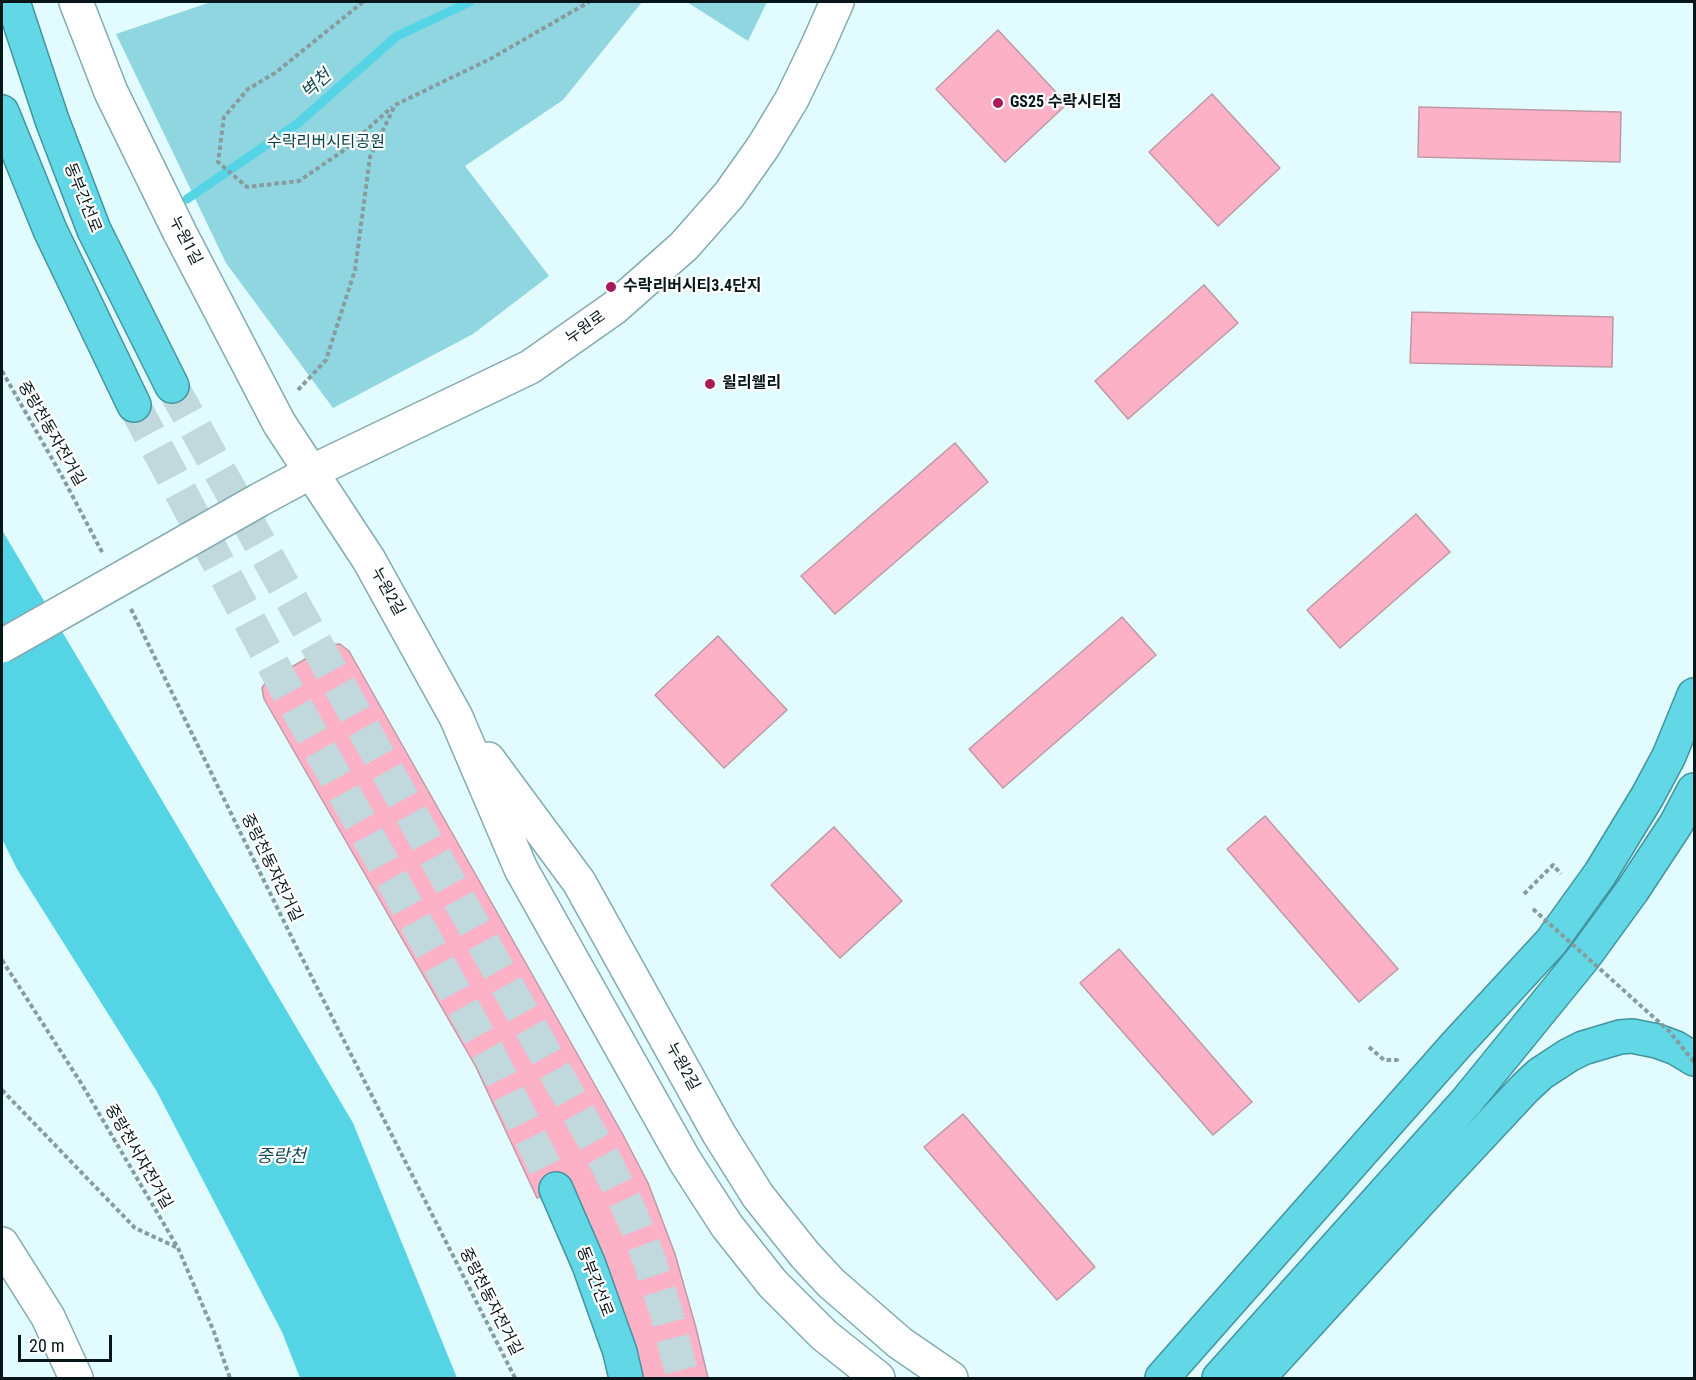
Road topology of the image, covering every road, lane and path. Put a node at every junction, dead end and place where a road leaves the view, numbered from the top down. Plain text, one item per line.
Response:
1 (13, 2) edge
2 (76, 2) edge
3 (363, 2) edge
4 (589, 2) edge
5 (837, 2) edge
6 (395, 105) junction
7 (2, 112) edge
8 (2, 371) edge
9 (172, 386) tunnel mouth
10 (293, 394) dead end
11 (134, 405) tunnel mouth
12 (311, 472) junction
13 (107, 561) dead end
14 (128, 603) dead end
15 (2, 646) edge
16 (1695, 694) edge
17 (456, 717) junction
18 (1695, 790) edge
19 (1561, 875) dead end
20 (1524, 894) dead end
21 (1540, 900) dead end
22 (2, 960) edge
23 (1695, 1061) edge
24 (2, 1090) edge
25 (556, 1188) tunnel mouth
26 (2, 1244) edge
27 (178, 1248) junction
28 (76, 1378) edge
29 (230, 1378) edge
30 (515, 1378) edge
31 (626, 1378) edge
32 (878, 1378) edge
33 (951, 1378) edge
34 (1162, 1378) edge
35 (1219, 1378) edge
36 (1258, 1378) edge

1 - 9 highway, 동부간선로
2 - 12 street, 누원1길
3 - 6 path
4 - 6 path
5 - 12 street, 누원로
6 - 10 path
7 - 11 highway
8 - 13 path, 중랑천동자전거길
12 - 15 street, 누원로, bridge
12 - 17 street, 누원2길
14 - 30 path, 중랑천동자전거길
16 - 34 highway
17 - 32 street, 누원2길
17 - 33 street, 누원2길
18 - 35 highway
19 - 20 path
21 - 23 path, bridge
22 - 27 path, 중랑천서자전거길
23 - 36 highway
24 - 27 path
25 - 31 highway, 동부간선로
26 - 28 street
27 - 29 path, 중랑천서자전거길

